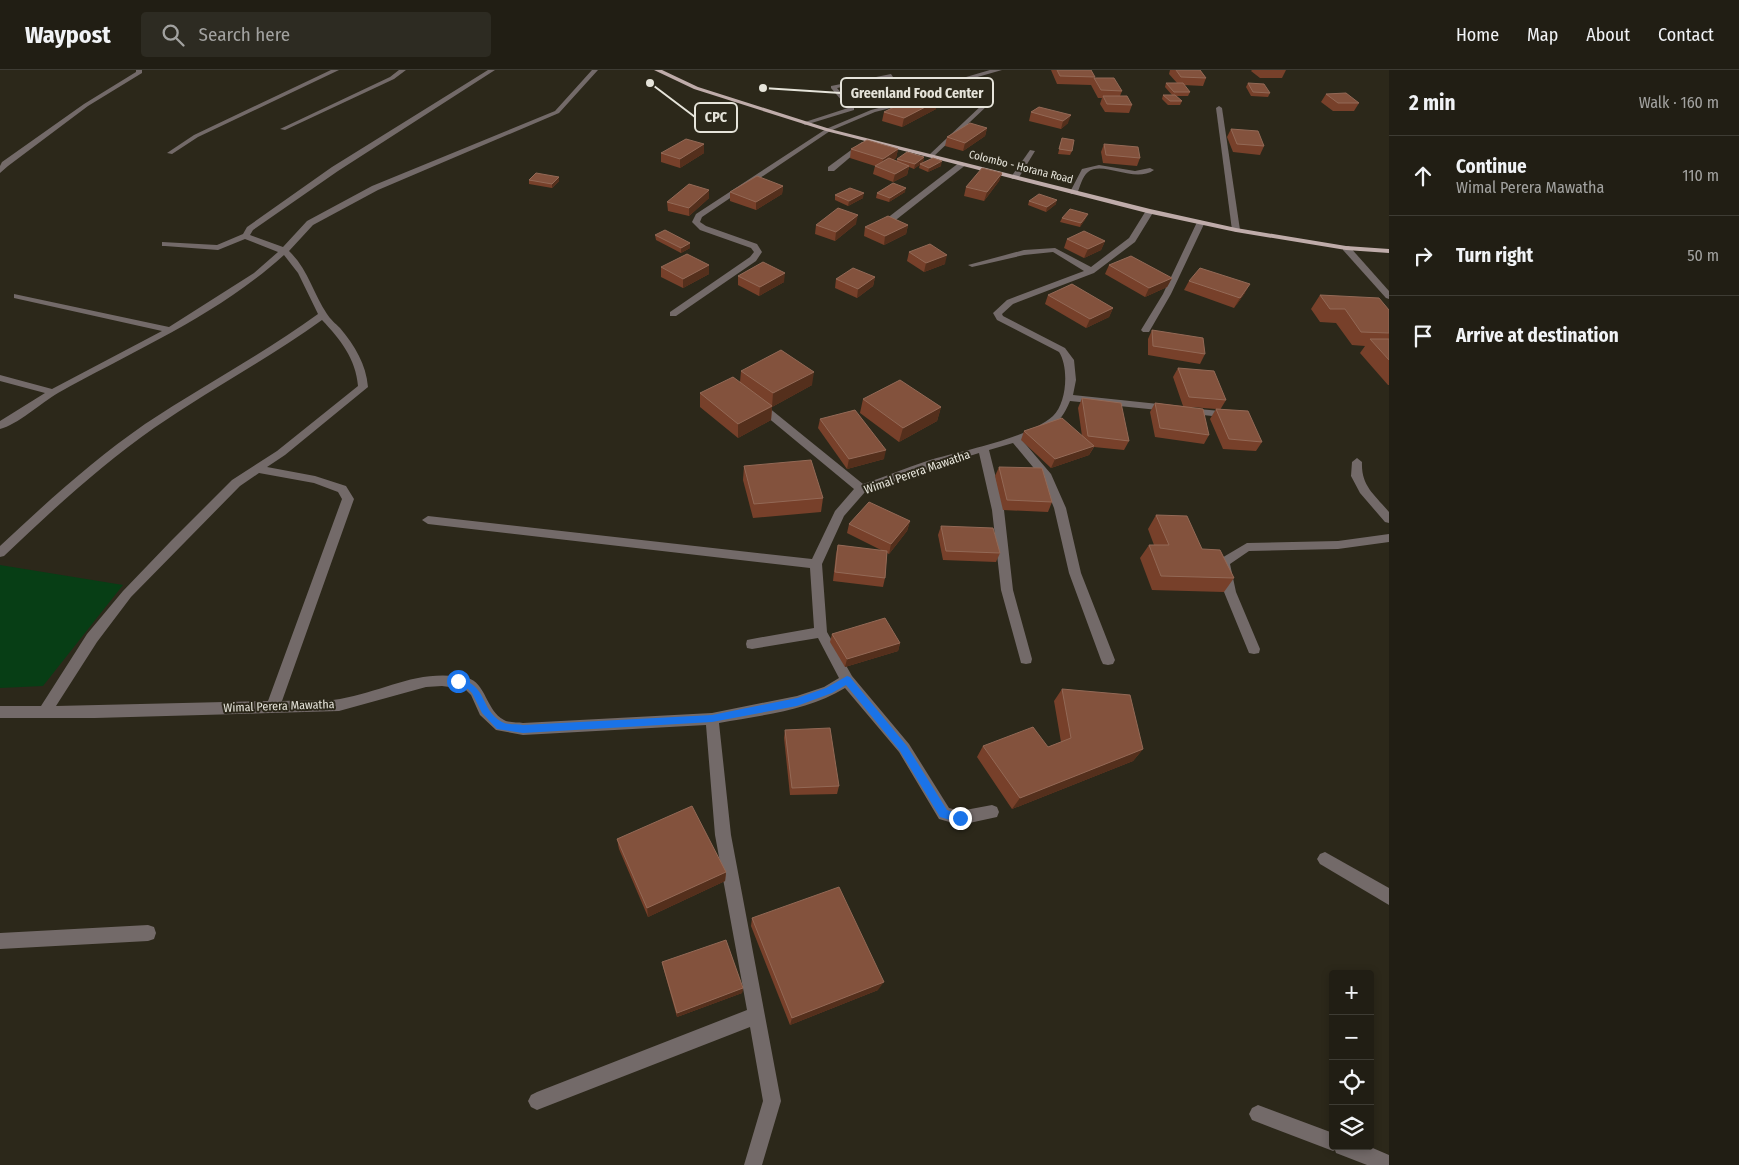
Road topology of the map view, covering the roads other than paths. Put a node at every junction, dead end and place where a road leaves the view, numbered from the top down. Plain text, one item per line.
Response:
1 (138, 70) edge
2 (336, 70) edge
3 (403, 70) edge
4 (492, 70) edge
5 (595, 70) edge
6 (656, 70) edge
7 (883, 70) edge
8 (999, 70) edge
9 (984, 105) dead end
10 (1219, 108) dead end
11 (805, 123) junction
12 (283, 129) dead end
13 (828, 130) junction
14 (868, 140) junction
15 (1032, 151) dead end
16 (170, 153) dead end
17 (931, 156) junction
18 (964, 164) junction
19 (832, 169) dead end
20 (1150, 170) dead end
21 (0, 171) edge
22 (1015, 177) junction
23 (1074, 192) junction
24 (1150, 211) junction
25 (889, 221) edge
26 (1201, 222) junction
27 (1236, 230) junction
28 (246, 236) junction
29 (165, 244) dead end
30 (1346, 248) junction
31 (1389, 251) edge
32 (284, 252) junction
33 (972, 265) dead end
34 (1091, 271) junction
35 (16, 296) dead end
36 (1389, 296) edge
37 (673, 314) dead end
38 (322, 315) junction
39 (170, 330) junction
40 (1146, 330) dead end
41 (0, 378) edge
42 (53, 392) junction
43 (750, 397) edge
44 (1066, 398) junction
45 (1242, 416) edge
46 (0, 426) edge
47 (1015, 440) junction
48 (983, 449) junction
49 (1358, 462) dead end
50 (258, 469) junction
51 (861, 489) junction
52 (1389, 519) edge
53 (428, 520) dead end
54 (1389, 538) edge
55 (0, 553) edge
56 (816, 564) junction
57 (821, 632) junction
58 (752, 644) dead end
59 (1254, 649) dead end
60 (1026, 659) dead end
61 (1108, 660) dead end
62 (847, 680) junction
63 (273, 707) junction
64 (45, 711) junction
65 (0, 712) edge
66 (712, 719) junction
67 (992, 812) dead end
68 (1325, 859) dead end
69 (1389, 896) edge
70 (148, 933) dead end
71 (0, 941) edge
72 (757, 1016) junction
73 (537, 1101) dead end
74 (1258, 1114) dead end
75 (1329, 1141) edge
76 (1353, 1150) edge
77 (1389, 1164) edge
78 (753, 1165) edge

1 - 21 street
2 - 16 street
3 - 12 street
4 - 28 street
5 - 32 street
6 - 11 main road, Colombo - Horana Road
7 - 11 street
8 - 13 street
9 - 17 street
10 - 27 street
11 - 13 main road, Colombo - Horana Road
13 - 14 main road, Colombo - Horana Road
13 - 37 street
14 - 17 main road, Colombo - Horana Road
14 - 19 street
15 - 22 street
17 - 18 main road, Colombo - Horana Road
18 - 22 main road, Colombo - Horana Road
18 - 25 street
20 - 23 street
22 - 23 main road, Colombo - Horana Road
23 - 24 main road, Colombo - Horana Road
24 - 26 main road, Colombo - Horana Road
24 - 34 street, Wimal Perera Mawatha
26 - 27 main road, Colombo - Horana Road
26 - 40 street
27 - 30 main road, Colombo - Horana Road
28 - 29 street
28 - 32 street
30 - 31 main road, Colombo - Horana Road
30 - 36 street
32 - 38 street
32 - 39 street
33 - 34 street
34 - 44 street, Wimal Perera Mawatha
35 - 39 street
38 - 50 street
38 - 55 street
39 - 42 street
41 - 42 street
42 - 46 street
43 - 51 street
44 - 45 street
44 - 47 street, Wimal Perera Mawatha
47 - 48 street, Wimal Perera Mawatha
47 - 61 street
48 - 51 street, Wimal Perera Mawatha
48 - 60 street
49 - 52 street
50 - 63 street
50 - 64 street
51 - 56 street, Wimal Perera Mawatha
53 - 56 street
54 - 59 street
56 - 57 street, Wimal Perera Mawatha
57 - 58 street
57 - 62 street, Wimal Perera Mawatha
62 - 66 street, Wimal Perera Mawatha
62 - 67 street
63 - 64 street, Wimal Perera Mawatha
63 - 66 street, Wimal Perera Mawatha
64 - 65 street, Wimal Perera Mawatha
66 - 72 street
68 - 69 street
70 - 71 street
72 - 73 street
72 - 78 street
74 - 75 street
76 - 77 street

